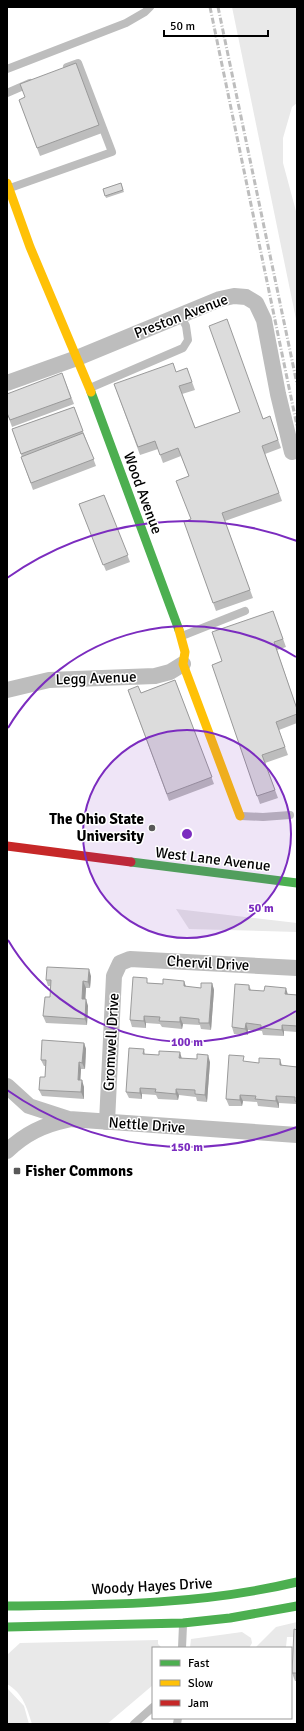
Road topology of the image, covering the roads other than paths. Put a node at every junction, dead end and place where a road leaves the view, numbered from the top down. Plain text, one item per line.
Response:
1 (150, 7) edge
2 (7, 69) edge
3 (57, 72) edge
4 (36, 81) edge
5 (7, 93) edge
6 (8, 186) edge
7 (180, 315) junction
8 (76, 358) junction
9 (7, 383) edge
10 (89, 388) junction
11 (292, 452) dead end
12 (245, 610) dead end
13 (181, 636) junction
14 (183, 664) junction
15 (7, 690) edge
16 (290, 815) dead end
17 (240, 816) joint
18 (7, 846) edge
19 (297, 883) edge
20 (120, 963) joint
21 (297, 968) edge
22 (7, 1086) edge
23 (69, 1119) junction
24 (107, 1122) junction
25 (297, 1135) edge
26 (7, 1151) edge
27 (297, 1582) edge
28 (7, 1606) edge
29 (297, 1606) edge
30 (183, 1611) junction
31 (7, 1627) edge
32 (182, 1647) edge
33 (152, 1708) edge
34 (134, 1724) edge

1 - 2 lane
3 - 6 lane
4 - 5 lane
6 - 8 street, Wood Avenue
7 - 8 street, Preston Avenue
7 - 10 lane
7 - 11 street, Preston Avenue
8 - 9 street, Preston Avenue
8 - 10 street, Wood Avenue
10 - 13 street, Wood Avenue
12 - 13 lane
13 - 14 street, Wood Avenue
14 - 15 street, Legg Avenue
14 - 17 street, Wood Avenue
16 - 17 lane
18 - 19 street, West Lane Avenue
20 - 21 street, Chervil Drive
20 - 24 street, Gromwell Drive
22 - 23 street, Nettle Drive
23 - 24 street, Nettle Drive
23 - 26 street, Nettle Drive
24 - 25 street, Nettle Drive
27 - 30 street, Woody Hayes Drive
28 - 30 street, Woody Hayes Drive
29 - 30 street, Woody Hayes Drive
30 - 31 street, Woody Hayes Drive
30 - 32 lane
33 - 34 lane

